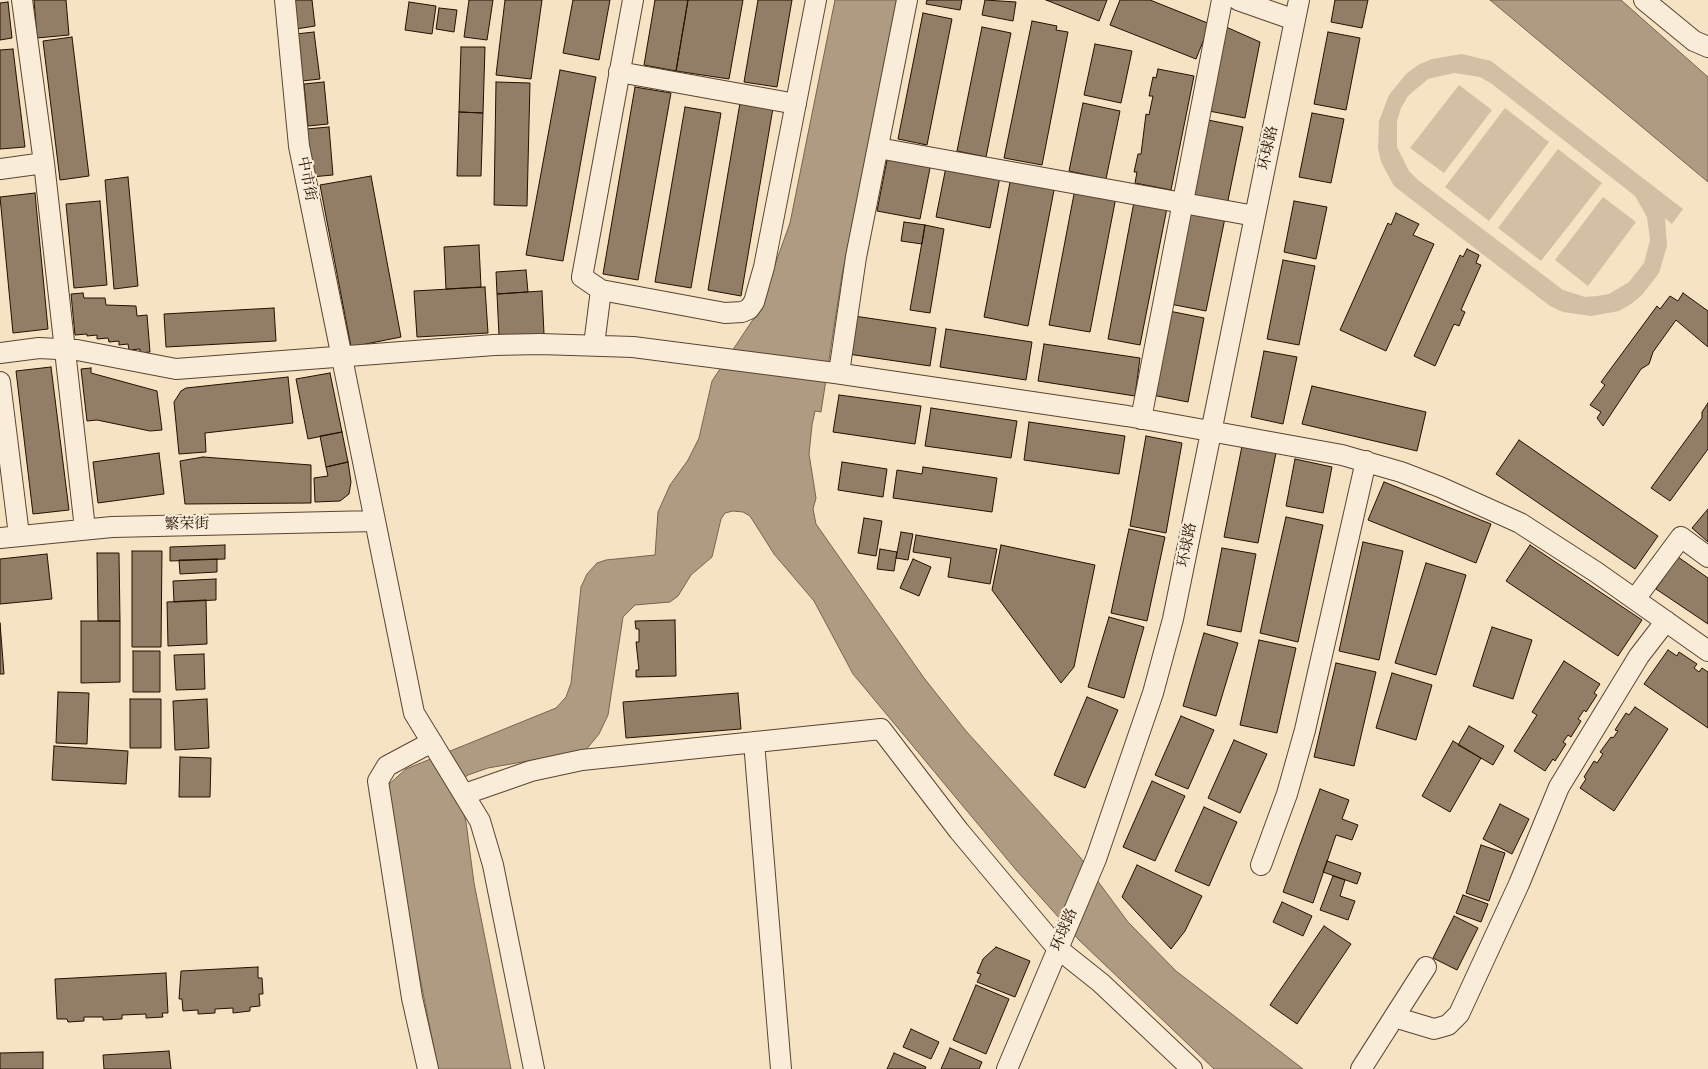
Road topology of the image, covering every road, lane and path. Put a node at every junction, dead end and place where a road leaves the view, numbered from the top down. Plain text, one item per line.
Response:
1 (22, 0) edge
2 (286, 0) edge
3 (633, 0) edge
4 (816, 0) edge
5 (908, 0) edge
6 (1222, 0) edge
7 (1238, 0) edge
8 (1299, 0) edge
9 (1644, 0) edge
10 (1295, 20) junction
11 (1708, 47) edge
12 (619, 72) junction
13 (796, 104) junction
14 (878, 148) junction
15 (44, 164) junction
16 (0, 170) edge
17 (1183, 203) junction
18 (1255, 216) junction
19 (601, 290) junction
20 (594, 345) junction
21 (65, 350) junction
22 (0, 353) edge
23 (342, 356) junction
24 (837, 373) junction
25 (0, 382) edge
26 (1141, 419) junction
27 (1211, 432) junction
28 (1366, 461) junction
29 (375, 522) junction
30 (85, 529) junction
31 (10, 536) edge
32 (1708, 557) edge
33 (1635, 599) junction
34 (1666, 621) junction
35 (1708, 651) edge
36 (754, 742) junction
37 (434, 745) junction
38 (463, 790) junction
39 (1262, 865) dead end
40 (1059, 943) junction
41 (1426, 967) dead end
42 (1394, 1017) junction
43 (428, 1069) edge
44 (534, 1069) edge
45 (781, 1069) edge
46 (1008, 1069) edge
47 (1192, 1069) edge
48 (1361, 1069) edge

1 - 15 street
2 - 23 street, 中市街
3 - 12 street
4 - 13 street
5 - 14 street
6 - 17 street
7 - 10 street
8 - 10 street, 环球路
9 - 11 street
10 - 18 street, 环球路
12 - 13 street
12 - 19 street
13 - 19 street
14 - 17 street
14 - 24 street
15 - 16 street
15 - 21 street
17 - 18 street
17 - 26 street
18 - 27 street, 环球路
19 - 20 street
20 - 23 street
20 - 24 street
21 - 22 street
21 - 23 street
21 - 30 street
23 - 29 street, 中市街
24 - 26 street
25 - 31 street
26 - 27 street
27 - 28 street
27 - 40 street, 环球路
28 - 33 street
28 - 39 street
29 - 30 street, 繁荣街
29 - 37 street, 中市街
30 - 31 street, 繁荣街
32 - 33 street
33 - 34 street
34 - 35 street
34 - 42 street
36 - 38 street
36 - 40 street
36 - 45 street
37 - 38 street, 中市街
37 - 43 street
38 - 44 street, 中市街
40 - 46 street, 环球路
40 - 47 street
41 - 42 street
42 - 48 street

